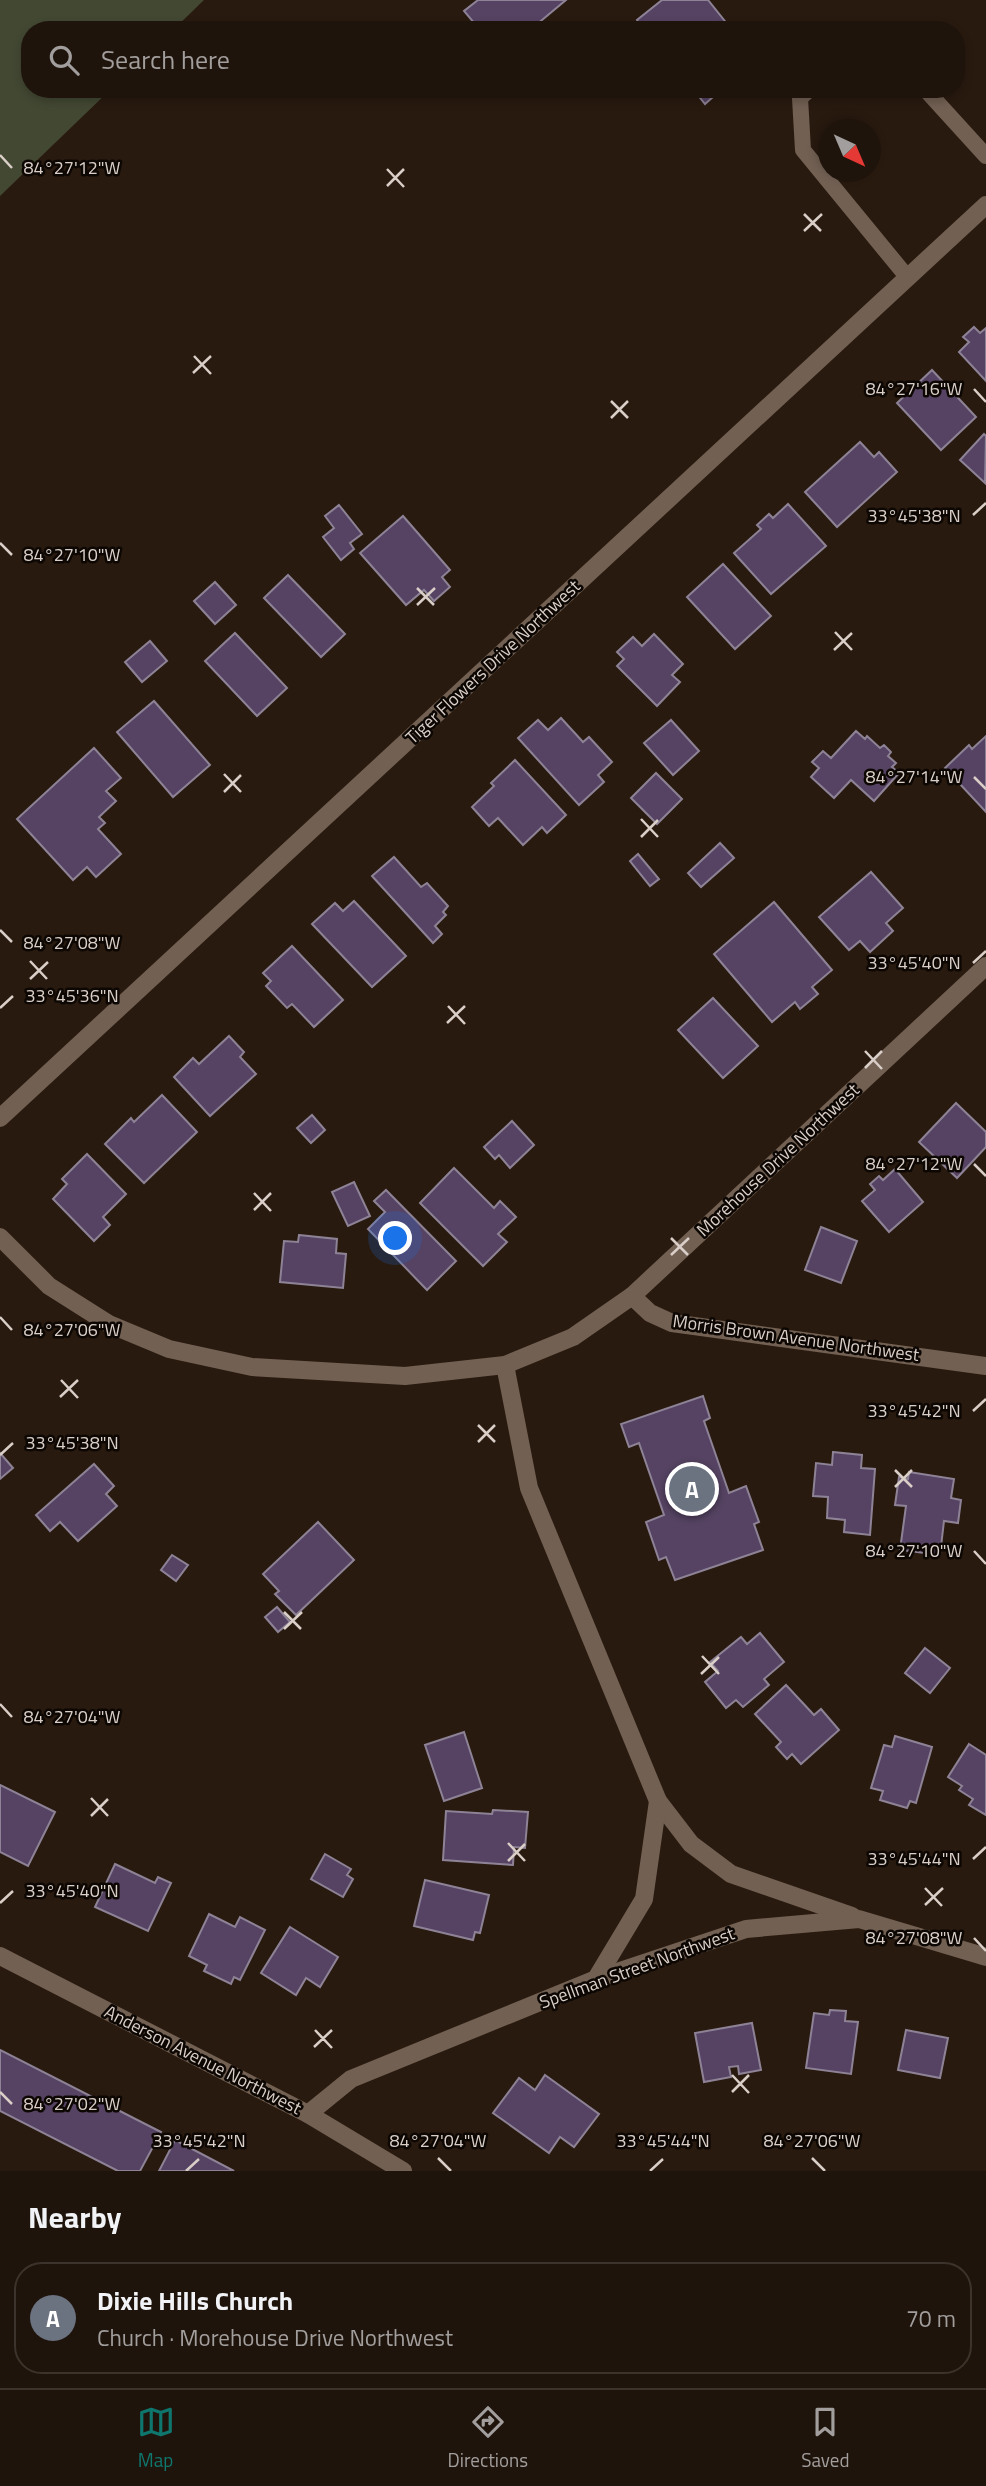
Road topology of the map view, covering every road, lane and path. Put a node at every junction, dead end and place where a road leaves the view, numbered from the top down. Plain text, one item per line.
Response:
1 (800, 98) edge
2 (933, 98) edge
3 (986, 156) edge
4 (986, 205) edge
5 (908, 278) junction
6 (986, 966) edge
7 (0, 1118) edge
8 (0, 1237) edge
9 (632, 1296) junction
10 (505, 1364) junction
11 (986, 1366) edge
12 (658, 1801) junction
13 (859, 1919) junction
14 (0, 1956) edge
15 (986, 1957) edge
16 (596, 1979) junction
17 (308, 2114) junction
18 (403, 2171) edge

1 - 5 lane
2 - 3 lane
4 - 5 street, Tiger Flowers Drive Northwest
5 - 7 street, Tiger Flowers Drive Northwest
6 - 9 street, Morehouse Drive Northwest
8 - 10 street
9 - 10 street
9 - 11 street, Morris Brown Avenue Northwest
10 - 12 street
12 - 13 street
12 - 16 street
13 - 15 street, Spellman Street Northwest
13 - 16 street, Spellman Street Northwest
14 - 17 street, Anderson Avenue Northwest
16 - 17 street, Spellman Street Northwest
17 - 18 street, Anderson Avenue Northwest

